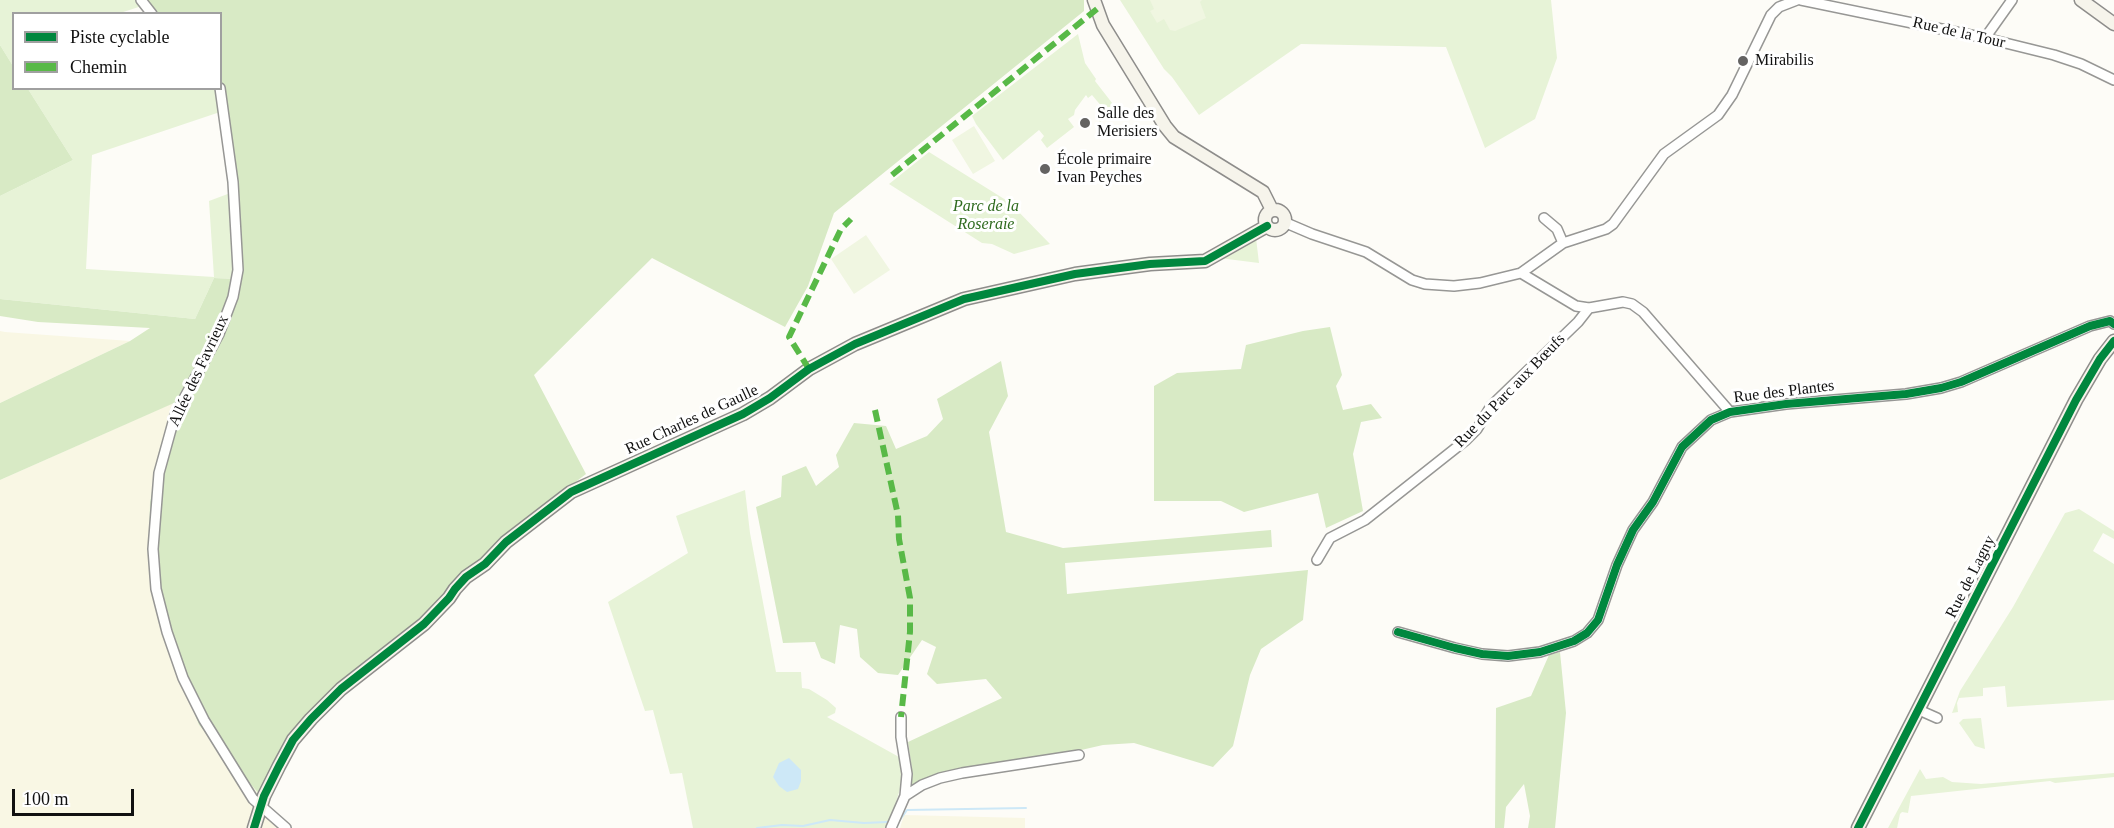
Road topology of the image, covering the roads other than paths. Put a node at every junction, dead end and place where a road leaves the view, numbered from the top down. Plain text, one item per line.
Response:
1 (141, 0) edge
2 (1799, 0) edge
3 (2012, 0) edge
4 (2081, 0) edge
5 (1094, 2) edge
6 (150, 12) edge
7 (2114, 24) edge
8 (1985, 38) junction
9 (2114, 80) edge
10 (220, 90) edge
11 (1272, 210) junction
12 (1544, 218) dead end
13 (1284, 222) junction
14 (1267, 226) junction
15 (1563, 243) junction
16 (1521, 273) junction
17 (1589, 308) junction
18 (2114, 324) edge
19 (2114, 341) edge
20 (1730, 412) junction
21 (1317, 560) dead end
22 (1398, 632) dead end
23 (1919, 710) junction
24 (901, 717) dead end
25 (1937, 718) dead end
26 (1079, 755) dead end
27 (905, 796) junction
28 (263, 809) junction
29 (254, 828) edge
30 (260, 828) edge
31 (286, 828) edge
32 (891, 828) edge
33 (1858, 828) edge

1 - 6 street
2 - 8 street, Rue de la Tour
2 - 15 street, Rue de la Tour
3 - 8 street
4 - 7 street
5 - 11 street
8 - 9 street, Rue de la Tour
10 - 28 street, Allée des Favrieux
11 - 13 street
11 - 14 street
12 - 15 street
13 - 14 street
13 - 16 street, Rue de la Tour
14 - 28 street, Rue Charles de Gaulle
15 - 16 street, Rue de la Tour
16 - 17 street
17 - 20 street
17 - 21 street, Rue du Parc aux Bœufs
18 - 20 street, Rue des Plantes
19 - 23 street, Rue de Lagny
20 - 22 street, Rue des Plantes
23 - 25 street
23 - 33 street, Rue de Lagny
24 - 27 street
26 - 27 street
27 - 32 street
28 - 29 street
28 - 30 street
28 - 31 street, Allée des Favrieux

